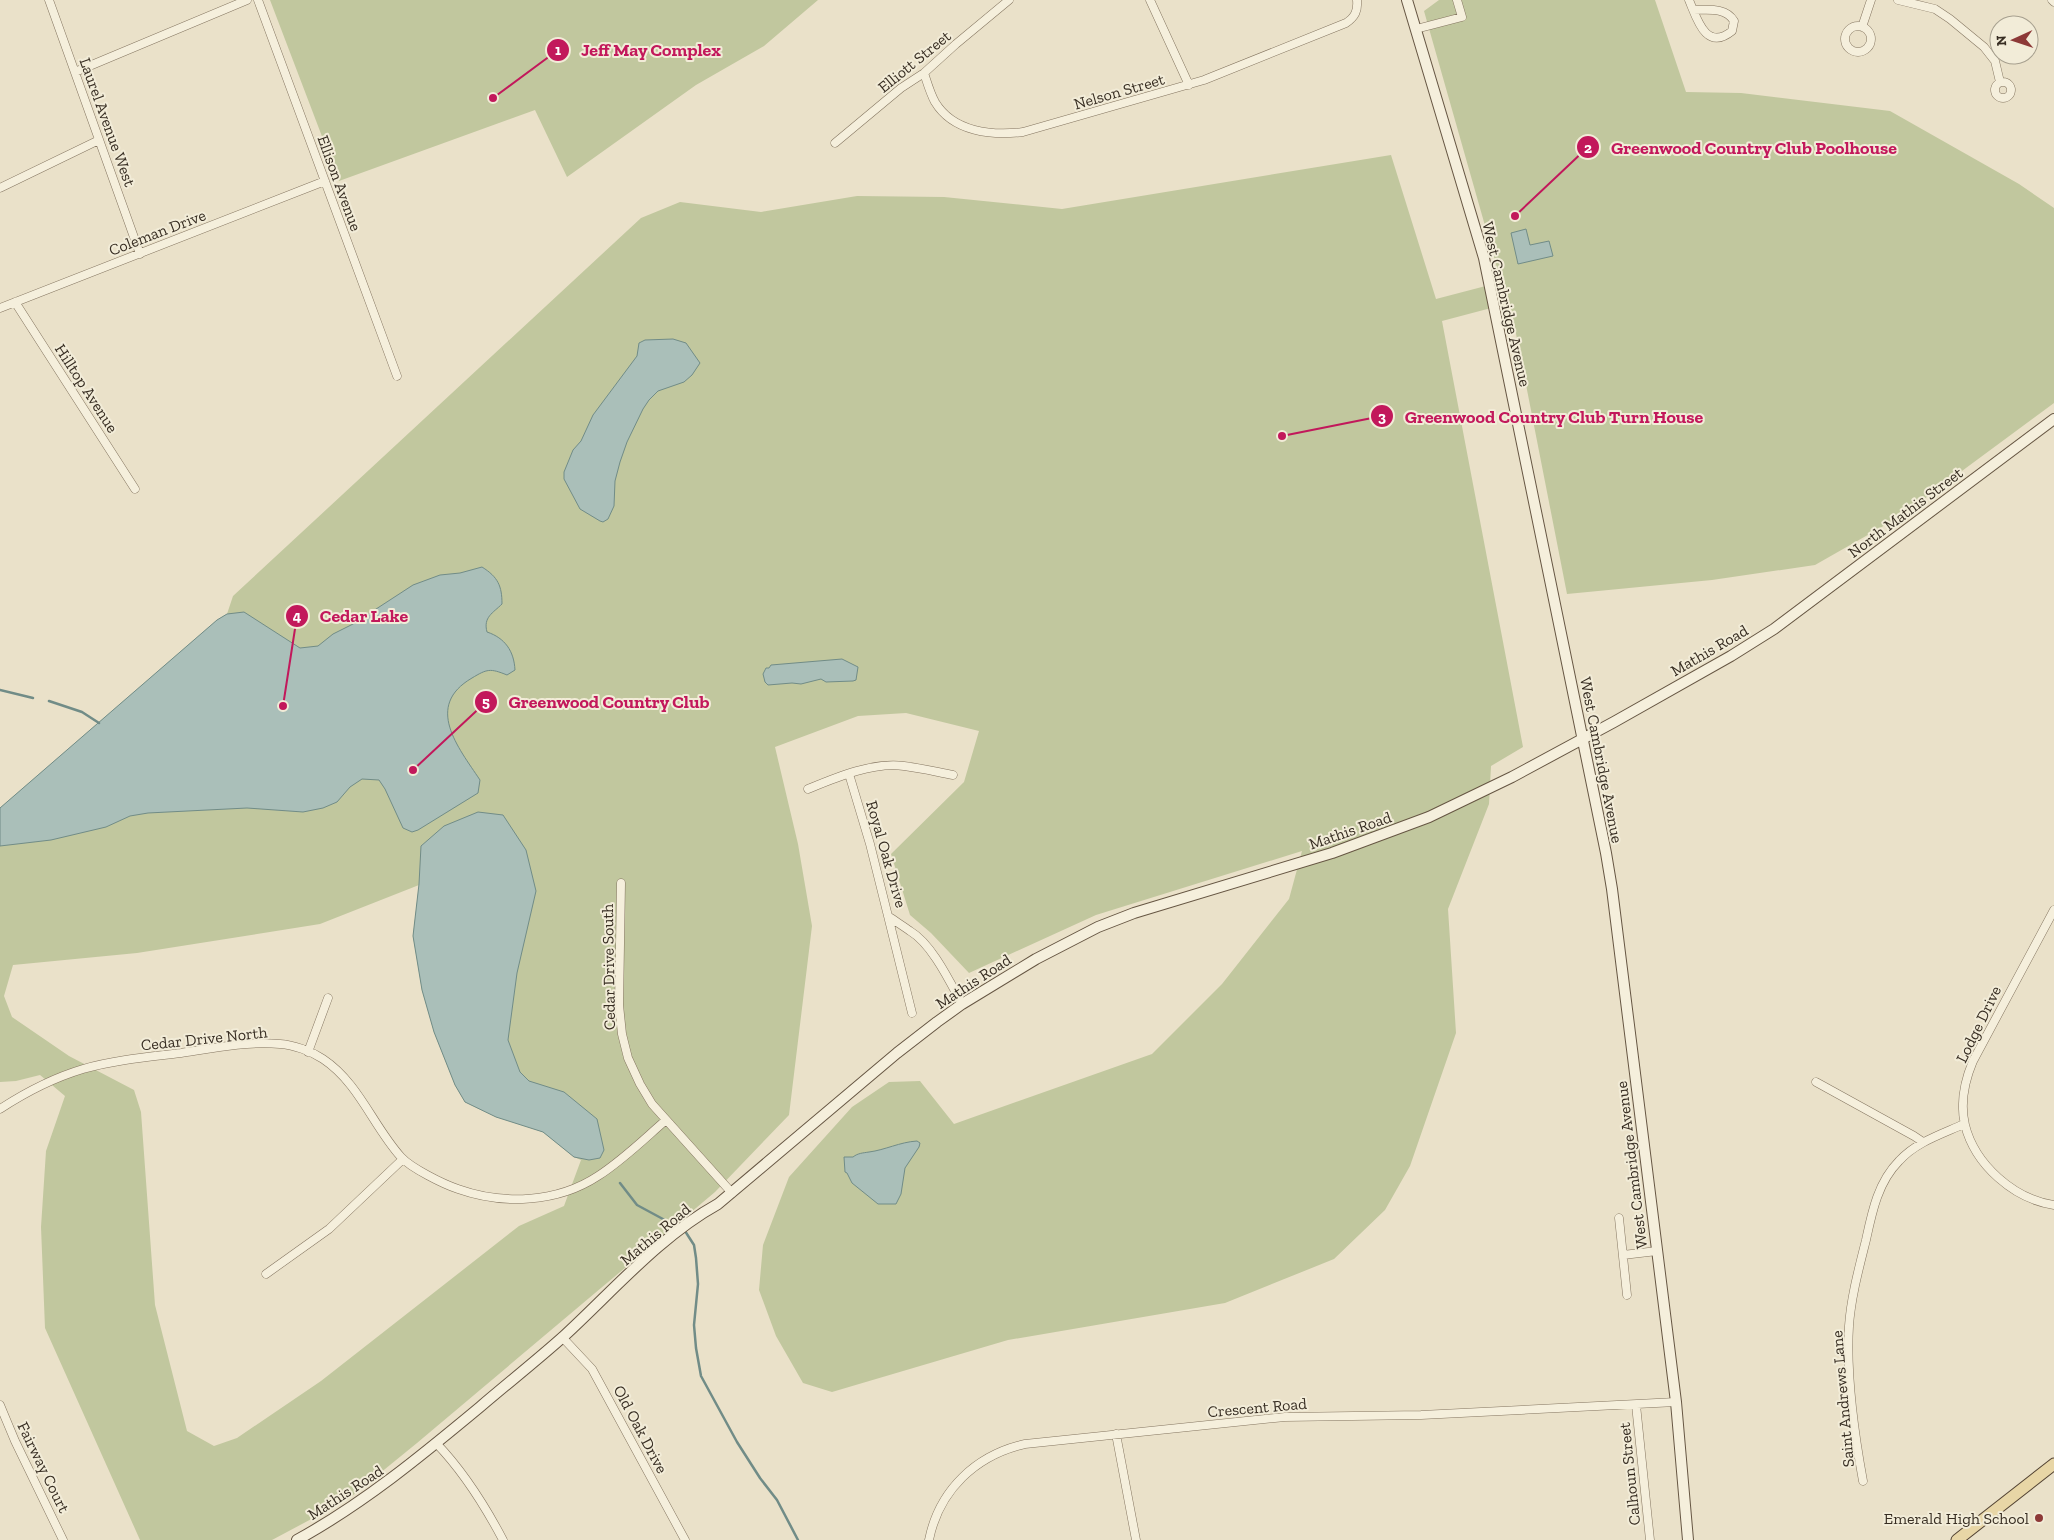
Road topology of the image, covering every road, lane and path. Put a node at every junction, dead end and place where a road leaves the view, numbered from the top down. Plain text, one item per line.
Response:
1 (50, 0) edge
2 (247, 0) edge
3 (258, 0) edge
4 (1010, 0) edge
5 (1150, 0) edge
6 (1357, 0) edge
7 (1407, 0) edge
8 (1457, 0) edge
9 (1689, 0) edge
10 (1871, 0) edge
11 (1898, 0) edge
12 (1694, 10) junction
13 (1862, 26) dead end
14 (1416, 29) junction
15 (75, 72) junction
16 (924, 72) junction
17 (2000, 82) dead end
18 (1189, 85) junction
19 (99, 140) junction
20 (835, 142) dead end
21 (325, 181) junction
22 (0, 188) edge
23 (140, 254) junction
24 (14, 302) junction
25 (0, 308) edge
26 (397, 376) dead end
27 (2054, 419) edge
28 (135, 489) dead end
29 (1774, 629) joint
30 (1583, 738) junction
31 (850, 774) junction
32 (954, 775) dead end
33 (808, 790) dead end
34 (621, 883) dead end
35 (2054, 910) edge
36 (888, 916) junction
37 (328, 998) dead end
38 (962, 1004) junction
39 (912, 1013) dead end
40 (308, 1052) junction
41 (1816, 1082) dead end
42 (0, 1109) edge
43 (666, 1120) junction
44 (1964, 1124) junction
45 (1923, 1142) junction
46 (403, 1159) junction
47 (732, 1193) junction
48 (2054, 1205) edge
49 (1619, 1218) dead end
50 (1657, 1251) junction
51 (1623, 1255) junction
52 (266, 1274) dead end
53 (1627, 1295) dead end
54 (562, 1337) junction
55 (1676, 1402) junction
56 (0, 1405) edge
57 (1636, 1405) junction
58 (1116, 1434) junction
59 (436, 1443) junction
60 (2054, 1464) edge
61 (1863, 1481) dead end
62 (63, 1540) edge
63 (297, 1540) edge
64 (503, 1540) edge
65 (686, 1540) edge
66 (929, 1540) edge
67 (1136, 1540) edge
68 (1650, 1540) edge
69 (1688, 1540) edge
70 (1957, 1540) edge

1 - 15 street, Laurel Avenue West
2 - 15 street
3 - 21 street, Ellison Avenue
4 - 16 street, Elliott Street
5 - 18 street
6 - 18 street, Nelson Street
7 - 14 street, West Cambridge Avenue
8 - 14 street
9 - 12 street
10 - 13 street
11 - 17 street
12 - 12 street
14 - 30 street, West Cambridge Avenue
15 - 19 street, Laurel Avenue West
16 - 18 street, Nelson Street
16 - 20 street, Elliott Street
19 - 22 street
19 - 23 street, Laurel Avenue West
21 - 23 street, Coleman Drive
21 - 26 street, Ellison Avenue
23 - 24 street, Coleman Drive
24 - 25 street, Coleman Drive
24 - 28 street, Hilltop Avenue
27 - 29 street, North Mathis Street
29 - 30 street, Mathis Road
30 - 38 street, Mathis Road
30 - 50 street, West Cambridge Avenue
31 - 32 street
31 - 33 street
31 - 36 street, Royal Oak Drive
34 - 43 street, Cedar Drive South
35 - 44 street, Lodge Drive
36 - 38 street, Royal Oak Drive
36 - 39 street
37 - 40 street
38 - 47 street, Mathis Road
40 - 42 street, Cedar Drive North
40 - 46 street, Cedar Drive North
41 - 45 street
43 - 46 street, Cedar Drive North
43 - 47 street, Cedar Drive South
44 - 45 street, Saint Andrews Lane
44 - 48 street, Lodge Drive
45 - 61 street, Saint Andrews Lane
46 - 52 street
47 - 54 street, Mathis Road
49 - 51 street
50 - 51 street
50 - 55 street, West Cambridge Avenue
51 - 53 street
54 - 59 street, Mathis Road
54 - 65 street, Old Oak Drive
55 - 57 street, Crescent Road
55 - 69 street, West Cambridge Avenue
56 - 62 street, Fairway Court
57 - 58 street, Crescent Road
57 - 68 street, Calhoun Street
58 - 66 street, Crescent Road
58 - 67 street
59 - 63 street, Mathis Road
59 - 64 street
60 - 70 main road

